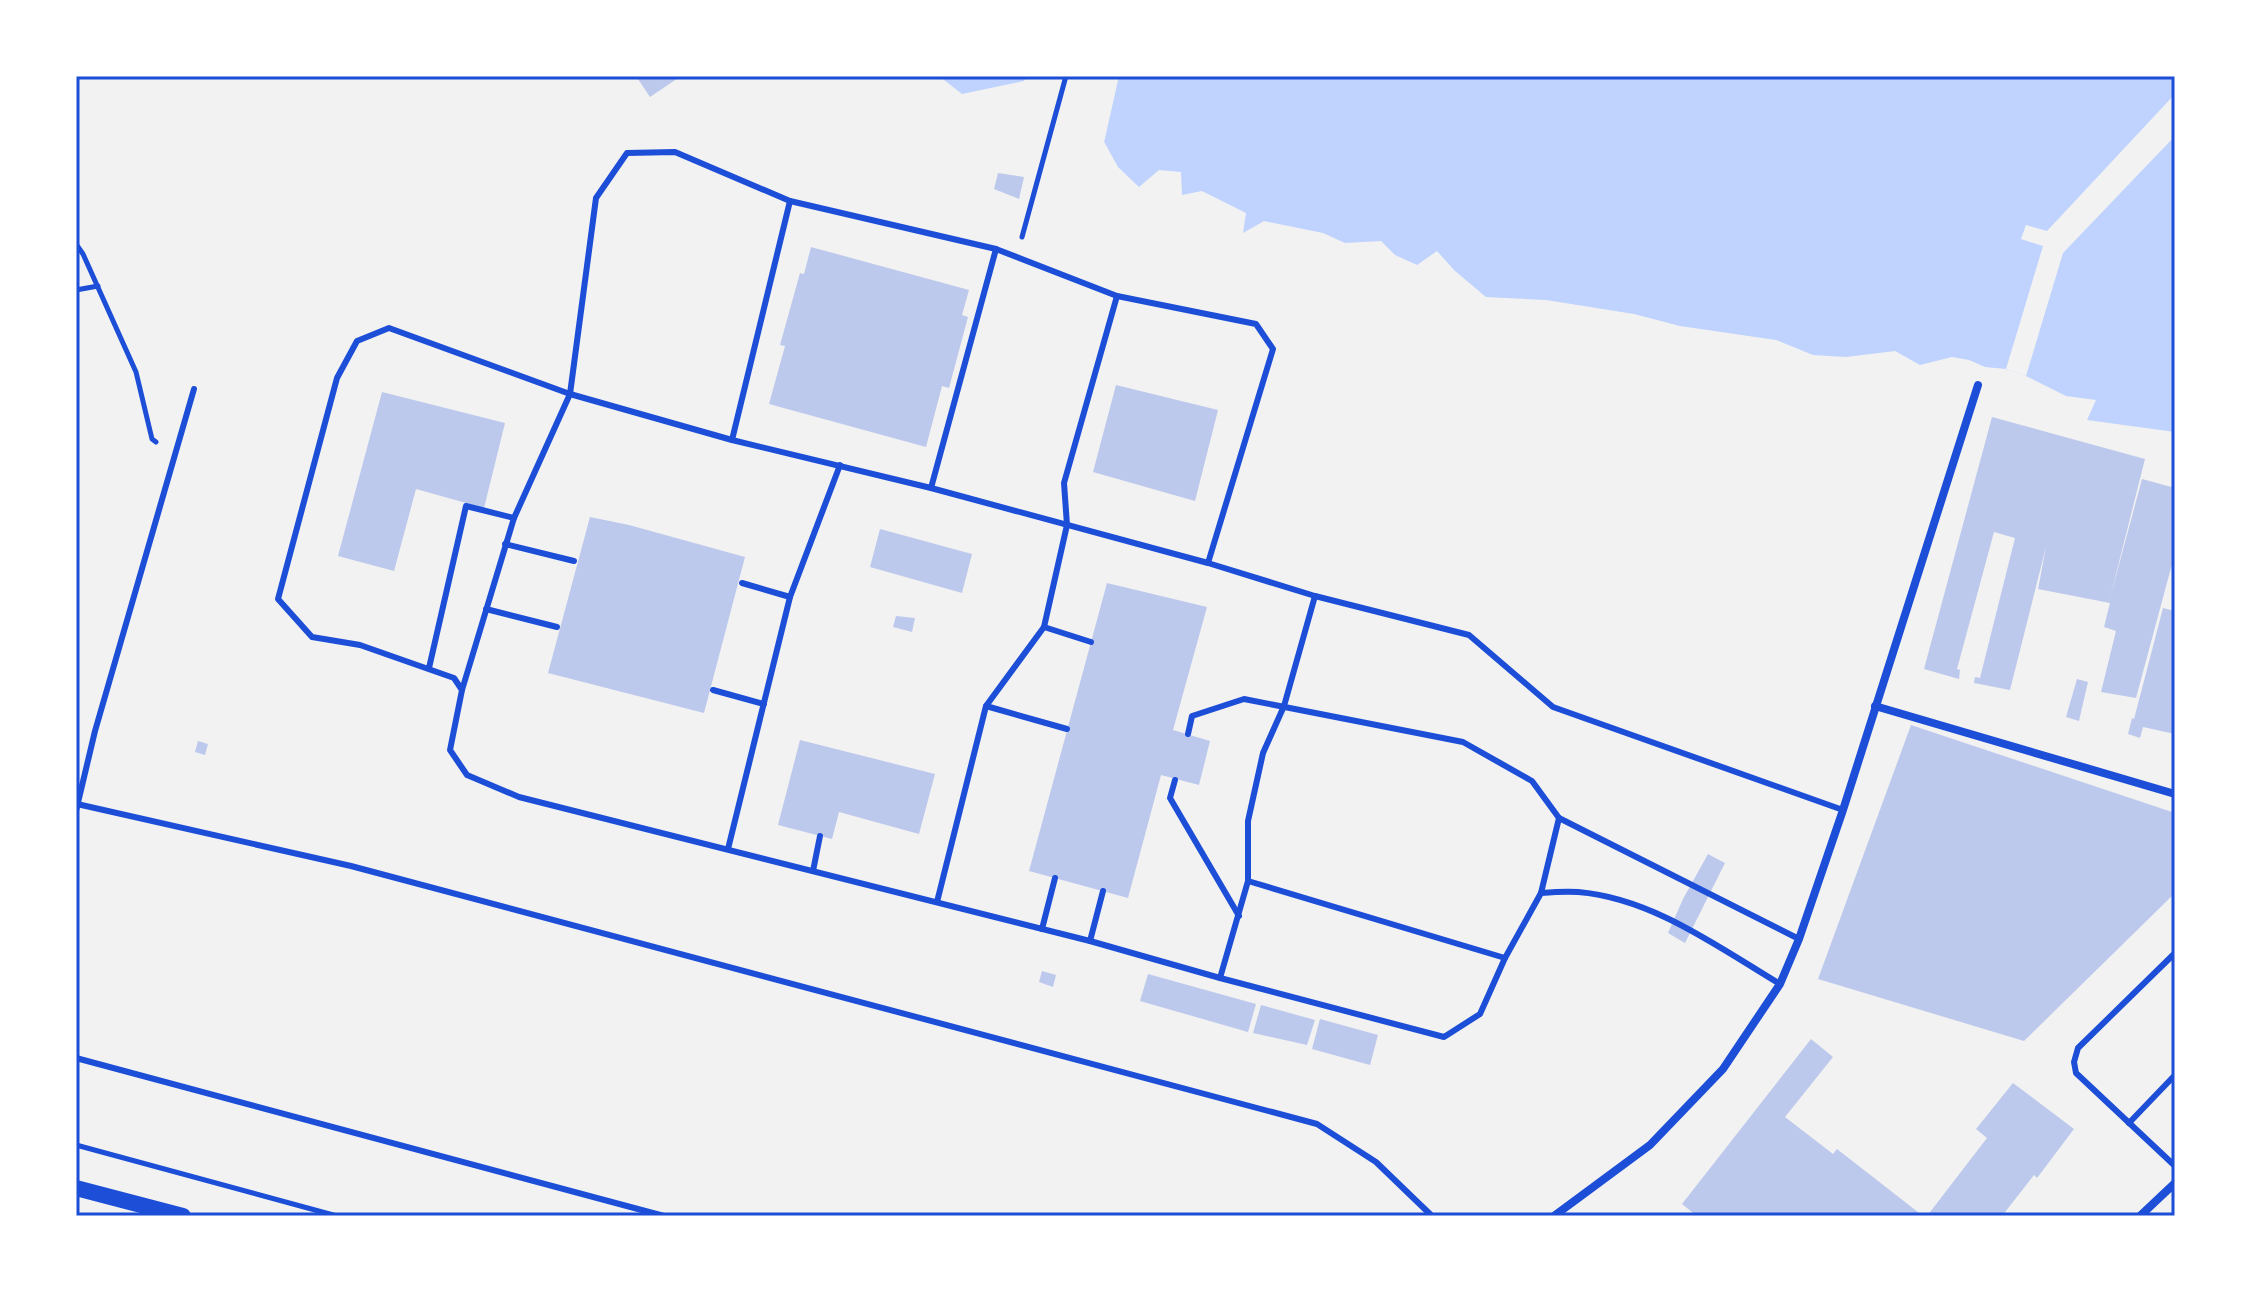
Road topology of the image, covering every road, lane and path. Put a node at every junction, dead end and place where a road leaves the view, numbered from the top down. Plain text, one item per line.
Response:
1 (1066, 76) edge
2 (790, 201) junction
3 (76, 244) edge
4 (996, 249) junction
5 (1017, 257) junction
6 (98, 286) junction
7 (76, 290) edge
8 (1117, 296) junction
9 (1978, 385) dead end
10 (194, 389) dead end
11 (570, 394) junction
12 (732, 440) junction
13 (174, 457) junction
14 (840, 465) junction
15 (931, 488) junction
16 (514, 518) junction
17 (1067, 525) junction
18 (505, 544) junction
19 (574, 561) dead end
20 (1208, 563) junction
21 (742, 583) dead end
22 (1315, 596) junction
23 (790, 597) junction
24 (486, 609) junction
25 (557, 627) dead end
26 (1044, 627) junction
27 (1091, 642) dead end
28 (429, 668) junction
29 (462, 690) junction
30 (713, 690) dead end
31 (764, 704) junction
32 (986, 706) junction
33 (1284, 706) junction
34 (1875, 706) junction
35 (1067, 729) dead end
36 (1188, 734) dead end
37 (1175, 780) dead end
38 (2175, 794) edge
39 (77, 808) edge
40 (1843, 810) junction
41 (1559, 818) junction
42 (820, 836) dead end
43 (728, 849) junction
44 (813, 871) junction
45 (1055, 878) dead end
46 (1248, 881) junction
47 (1103, 891) dead end
48 (1541, 893) junction
49 (937, 902) junction
50 (1239, 916) junction
51 (1042, 929) junction
52 (1799, 939) junction
53 (1090, 941) junction
54 (2175, 953) edge
55 (1505, 958) junction
56 (1220, 978) junction
57 (1780, 984) junction
58 (76, 1058) edge
59 (2175, 1075) edge
60 (2129, 1123) junction
61 (76, 1145) edge
62 (2175, 1166) edge
63 (2175, 1183) edge
64 (76, 1188) edge
65 (183, 1216) edge
66 (337, 1216) edge
67 (664, 1216) edge
68 (1432, 1216) edge
69 (1554, 1216) edge
70 (2140, 1216) edge

1 - 5 path
2 - 4 lane
2 - 11 lane
2 - 12 lane
3 - 6 path
4 - 5 lane
4 - 15 lane
5 - 8 lane
6 - 7 path
6 - 13 path
8 - 17 lane
8 - 20 lane
9 - 34 street
10 - 13 lane
11 - 12 lane
11 - 16 lane
11 - 28 lane
12 - 14 lane
13 - 39 lane
14 - 15 lane
14 - 23 lane
15 - 17 lane
16 - 18 lane
16 - 28 lane
17 - 20 lane
17 - 26 lane
18 - 19 lane
18 - 24 lane
20 - 22 lane
21 - 23 lane
22 - 33 lane
22 - 40 lane
23 - 31 lane
24 - 25 lane
24 - 29 lane
26 - 27 lane
26 - 32 lane
28 - 29 lane
29 - 43 lane
30 - 31 lane
31 - 43 lane
32 - 35 lane
32 - 49 lane
33 - 36 lane
33 - 41 lane
33 - 46 lane
34 - 38 street
34 - 40 street
37 - 50 lane
39 - 68 lane
40 - 52 street
41 - 48 lane
41 - 52 lane
42 - 44 lane
43 - 44 lane
44 - 49 lane
45 - 51 lane
46 - 50 lane
46 - 55 lane
47 - 53 lane
48 - 55 lane
48 - 57 lane
49 - 51 lane
50 - 56 lane
51 - 53 lane
52 - 57 street
53 - 56 lane
54 - 60 lane
55 - 56 lane
57 - 69 street
58 - 67 lane
59 - 60 lane
60 - 62 lane
61 - 66 path
63 - 70 street
64 - 65 main road

